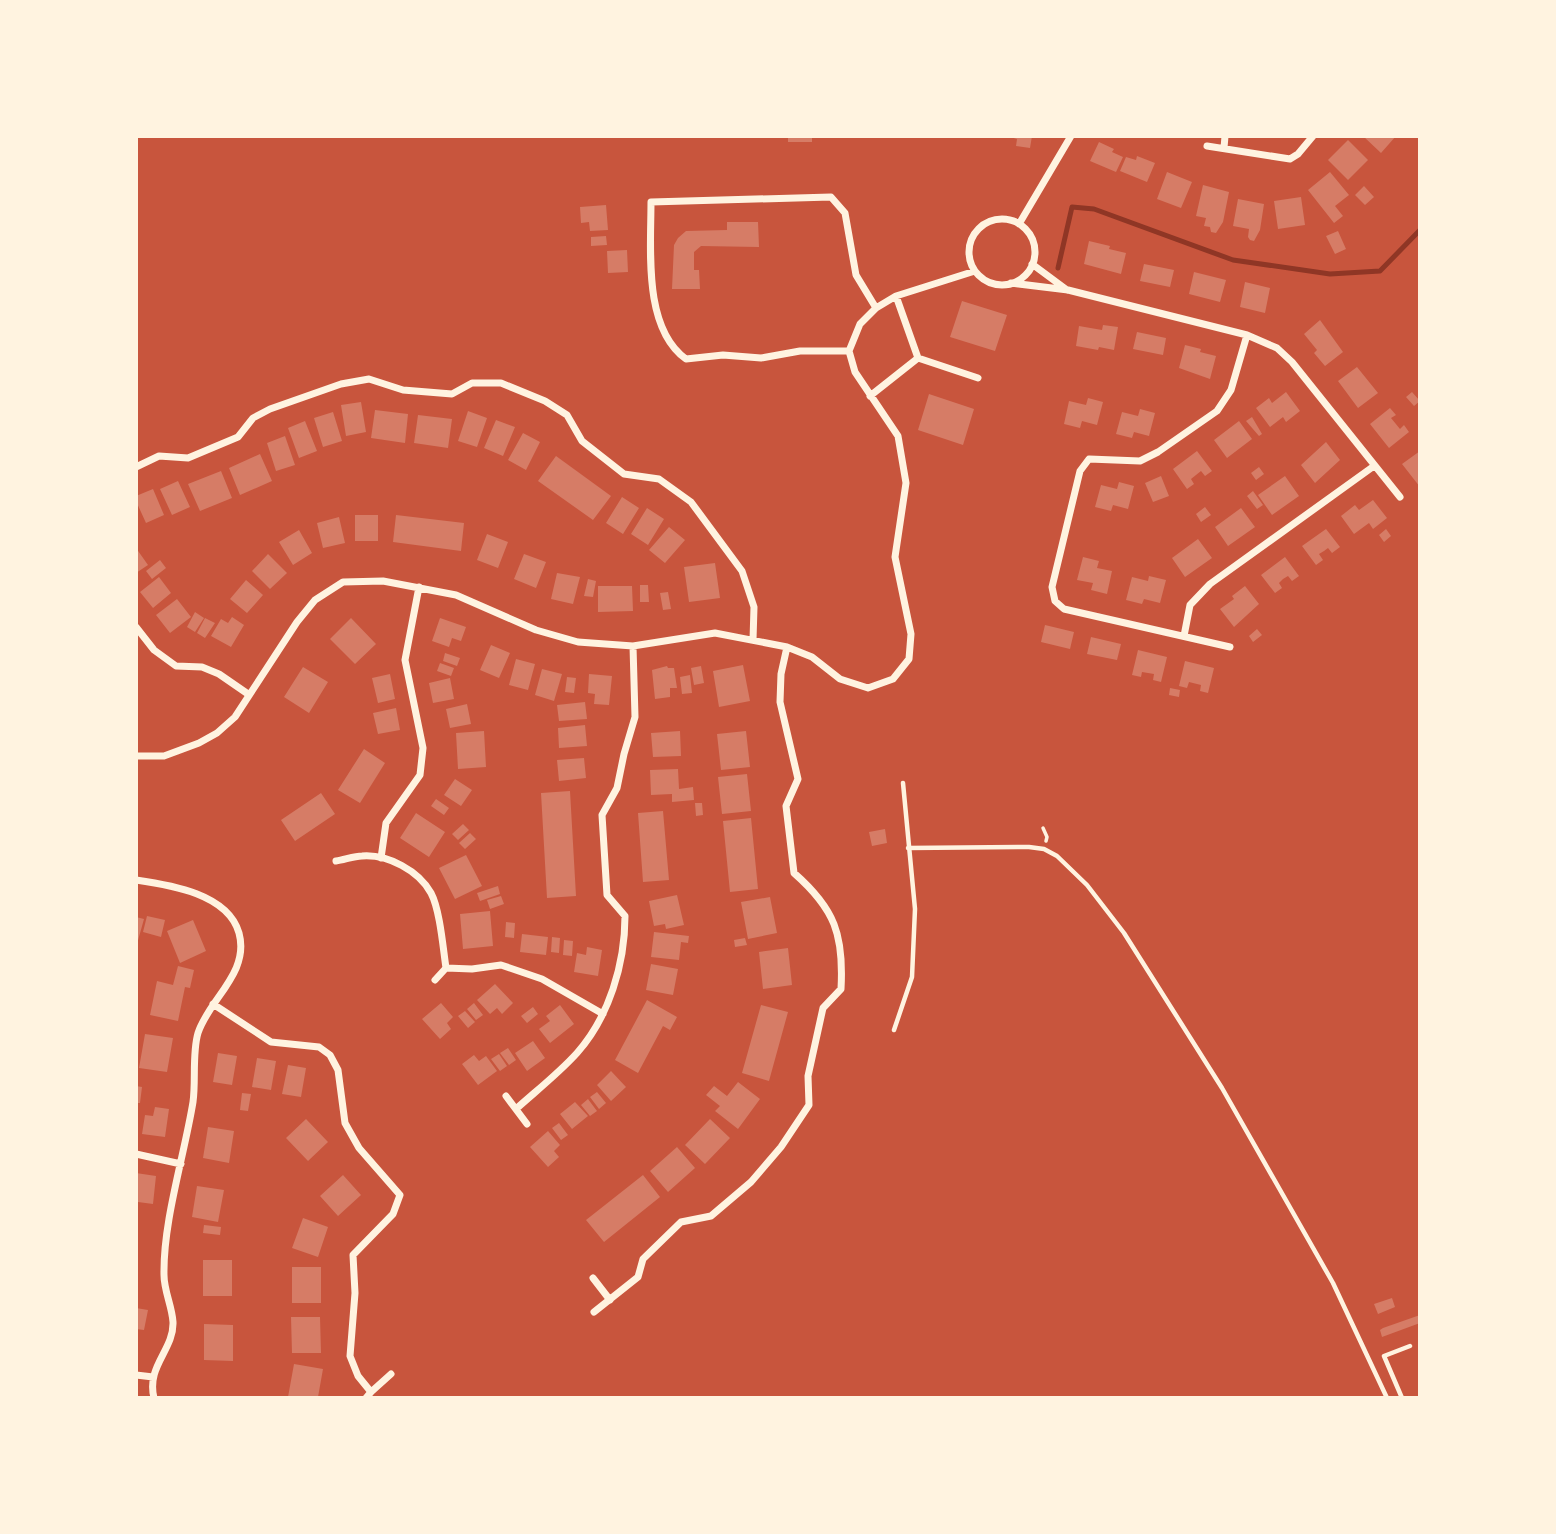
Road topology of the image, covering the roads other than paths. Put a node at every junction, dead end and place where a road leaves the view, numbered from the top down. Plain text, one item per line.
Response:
1 (1071, 136) edge
2 (1225, 136) edge
3 (1312, 136) edge
4 (1207, 146) dead end
5 (1224, 148) junction
6 (1019, 223) junction
7 (1032, 264) junction
8 (975, 271) junction
9 (1011, 283) junction
10 (1068, 290) junction
11 (895, 296) junction
12 (876, 308) junction
13 (1247, 335) junction
14 (849, 351) junction
15 (918, 358) junction
16 (978, 378) dead end
17 (870, 397) junction
18 (1374, 466) junction
19 (136, 467) edge
20 (1400, 498) dead end
21 (419, 587) junction
22 (136, 627) edge
23 (1184, 636) junction
24 (753, 640) junction
25 (634, 646) junction
26 (787, 647) junction
27 (1230, 647) dead end
28 (248, 694) junction
29 (136, 756) edge
30 (903, 783) dead end
31 (908, 848) junction
32 (381, 858) junction
33 (336, 861) dead end
34 (136, 880) edge
35 (446, 968) junction
36 (435, 980) dead end
37 (213, 1004) junction
38 (603, 1014) junction
39 (894, 1030) dead end
40 (506, 1096) dead end
41 (516, 1109) junction
42 (527, 1124) dead end
43 (136, 1154) edge
44 (181, 1164) junction
45 (593, 1278) dead end
46 (610, 1300) junction
47 (594, 1312) dead end
48 (1410, 1346) dead end
49 (391, 1374) dead end
50 (136, 1375) edge
51 (153, 1377) junction
52 (369, 1395) edge
53 (154, 1398) edge
54 (1387, 1398) edge
55 (1402, 1398) edge

1 - 6 street
2 - 5 street
3 - 5 street
4 - 5 street
6 - 7 street
6 - 8 street
7 - 9 street
7 - 10 street
8 - 9 street
8 - 11 street
9 - 10 street
10 - 13 street
11 - 12 street
11 - 15 street
12 - 14 street
12 - 14 street
13 - 18 street
13 - 23 street
14 - 17 street
15 - 16 street
15 - 17 street
17 - 26 street
18 - 20 street
18 - 23 street
19 - 24 street
21 - 25 street
21 - 28 street
21 - 32 street
22 - 28 street
23 - 27 street
24 - 25 street
24 - 26 street
25 - 38 street
26 - 46 street
28 - 29 street
30 - 31 lane
31 - 39 lane
31 - 54 lane
32 - 33 street
32 - 35 street
34 - 37 street
35 - 36 street
35 - 38 street
37 - 44 street
37 - 52 street
38 - 41 street
40 - 41 street
41 - 42 street
43 - 44 street
44 - 51 street
45 - 46 street
46 - 47 street
48 - 55 lane
49 - 52 street
50 - 51 street
51 - 53 street

